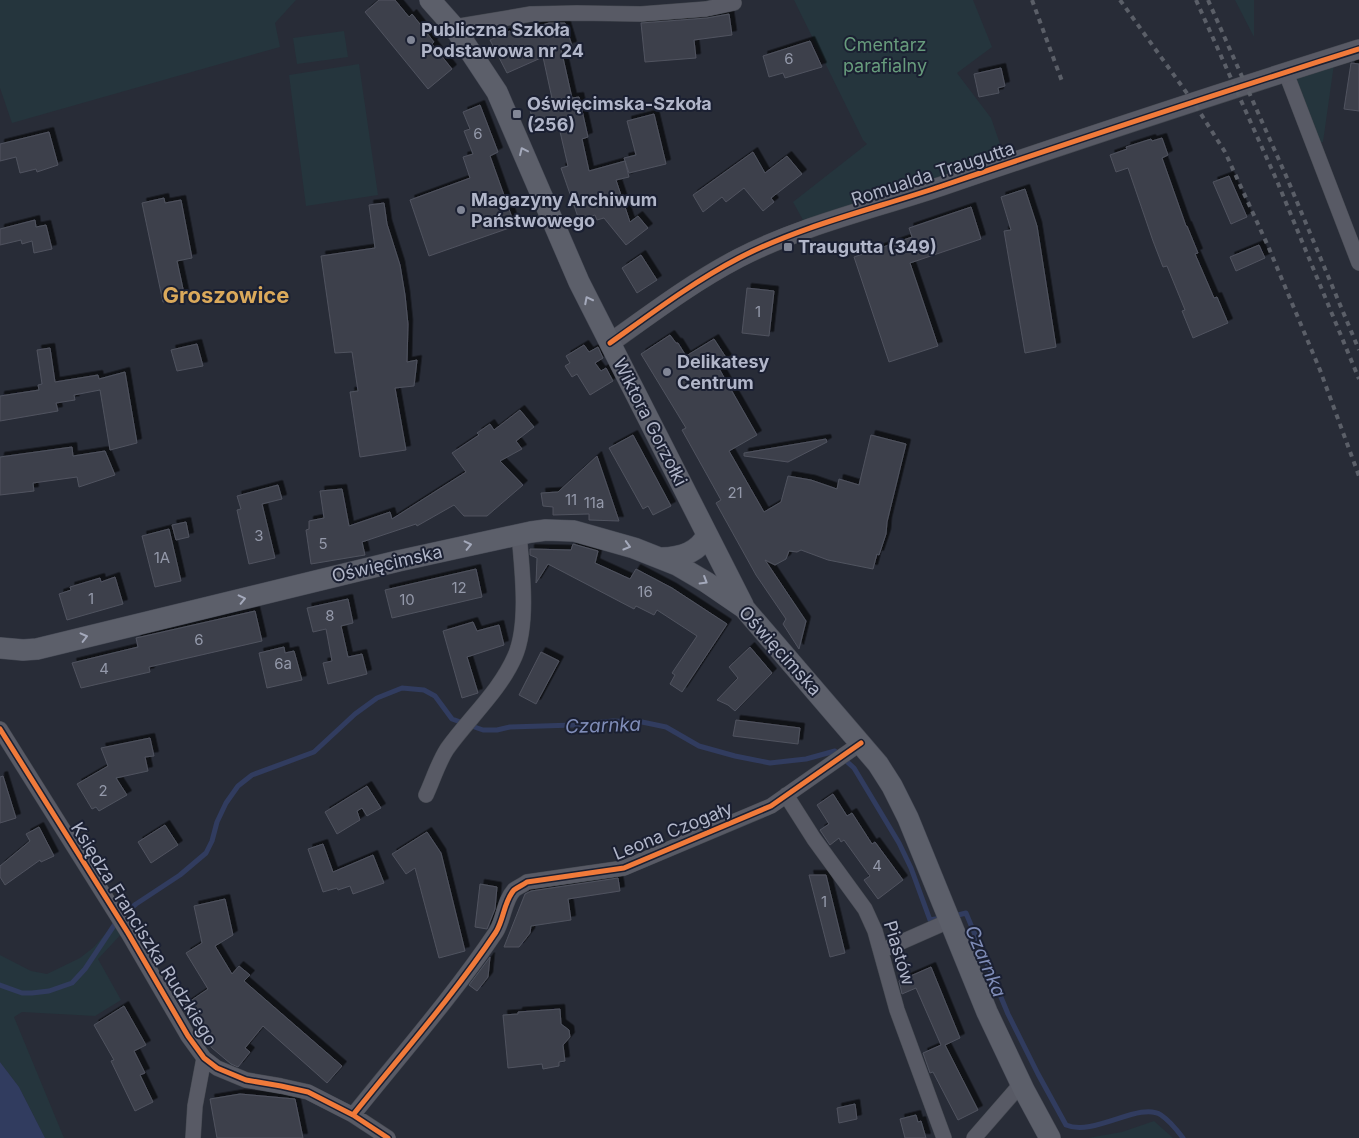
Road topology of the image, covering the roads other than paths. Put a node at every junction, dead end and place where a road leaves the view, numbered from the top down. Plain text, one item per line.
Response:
1 (430, 0) edge
2 (734, 3) dead end
3 (454, 27) junction
4 (1359, 49) edge
5 (1286, 73) junction
6 (1359, 263) edge
7 (610, 343) junction
8 (519, 534) junction
9 (707, 535) junction
10 (661, 558) junction
11 (744, 608) junction
12 (0, 648) edge
13 (0, 729) edge
14 (861, 743) junction
15 (426, 794) dead end
16 (786, 795) junction
17 (947, 915) junction
18 (881, 951) junction
19 (204, 1058) junction
20 (1021, 1084) junction
21 (353, 1115) junction
22 (193, 1138) edge
23 (388, 1138) edge
24 (944, 1138) edge
25 (974, 1138) edge
26 (1050, 1138) edge

1 - 3 main road, Wiktora Gorzołki
2 - 3 street
7 -> 3 main road, Wiktora Gorzołki
4 - 5 street, Romualda Traugutta
5 - 6 street
5 - 7 street, Romualda Traugutta
7 - 9 main road, Wiktora Gorzołki
8 -> 10 main road, Oświęcimska
12 -> 8 main road, Oświęcimska
8 - 15 street
9 - 10 main road
9 - 11 main road, Wiktora Gorzołki
10 -> 11 main road, Oświęcimska
11 - 14 main road, Oświęcimska
13 - 19 street, Księdza Franciszka Rudzkiego
14 - 16 street, Leona Czogały
14 - 17 main road, Oświęcimska
16 - 18 street, Piastów
16 - 21 street, Leona Czogały
17 - 18 street
17 - 20 main road, Oświęcimska
18 - 24 street, Piastów
19 - 21 street, Księdza Franciszka Rudzkiego
19 - 22 street
20 - 25 street
20 - 26 main road, Oświęcimska
21 - 23 street, Księdza Franciszka Rudzkiego

